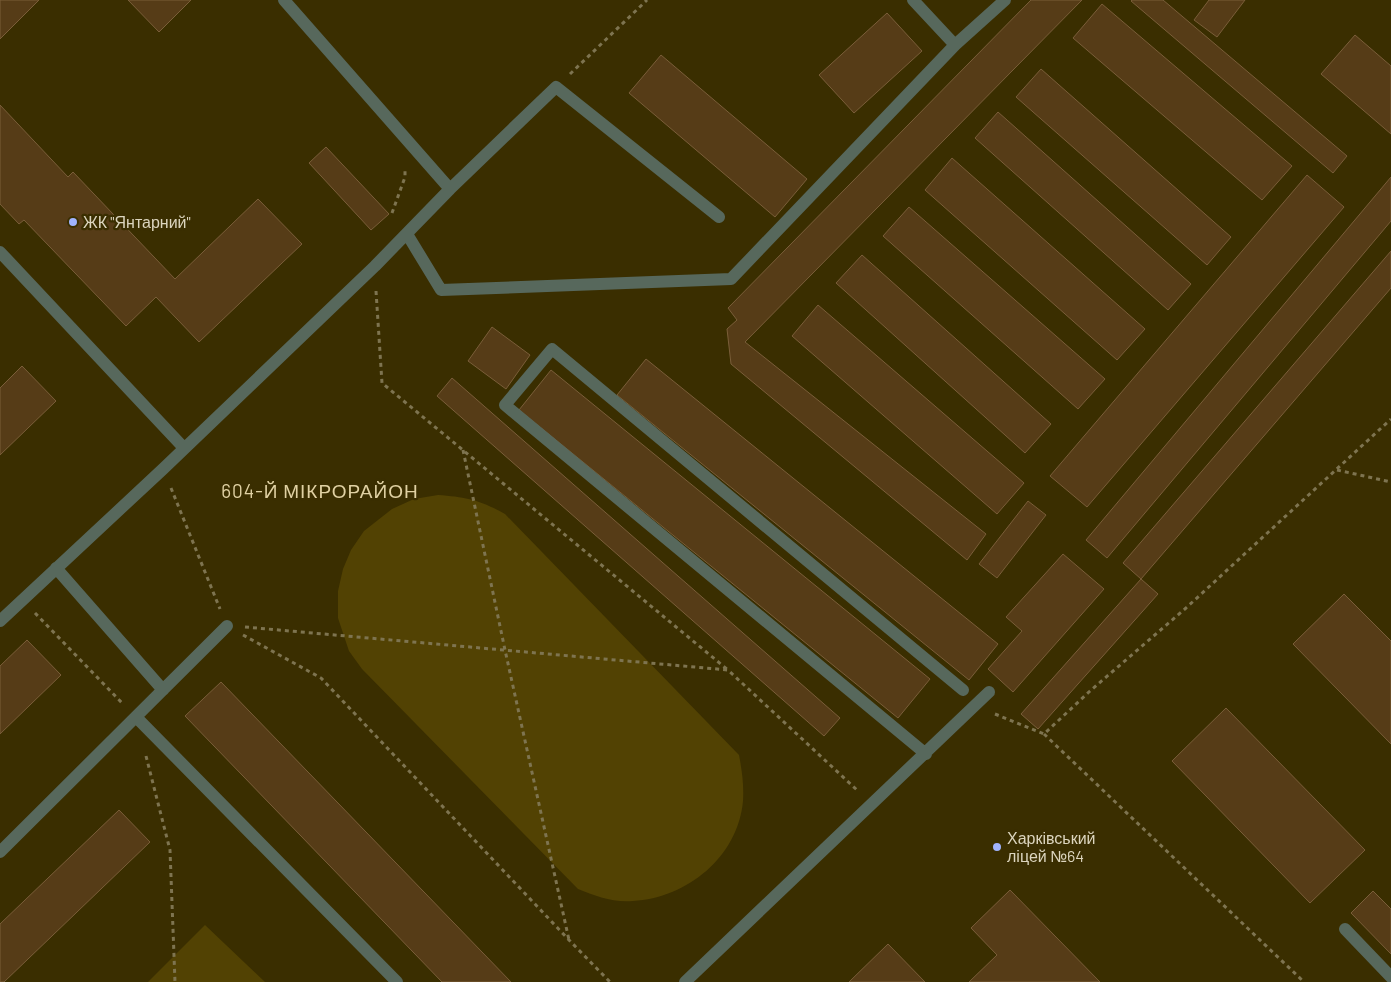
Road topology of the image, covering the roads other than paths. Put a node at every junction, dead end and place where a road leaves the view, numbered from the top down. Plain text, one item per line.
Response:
1 (284, 0) edge
2 (913, 0) edge
3 (1005, 0) edge
4 (955, 45) junction
5 (450, 189) junction
6 (719, 217) dead end
7 (407, 234) junction
8 (0, 252) edge
9 (184, 448) junction
10 (56, 568) junction
11 (0, 621) edge
12 (227, 626) road end
13 (163, 690) junction
14 (963, 690) dead end
15 (989, 692) dead end
16 (136, 717) junction
17 (926, 754) junction
18 (0, 852) edge
19 (1345, 929) dead end
20 (1391, 977) edge
21 (397, 982) edge
22 (685, 982) edge

1 - 5 lane
2 - 4 lane
3 - 4 lane
4 - 7 lane
5 - 6 lane
5 - 7 lane
7 - 9 lane
8 - 9 lane
9 - 10 lane
10 - 11 lane
10 - 13 lane
12 - 13 lane
13 - 16 lane
14 - 17 lane
15 - 17 lane
16 - 18 lane
16 - 21 lane
17 - 22 lane
19 - 20 lane

